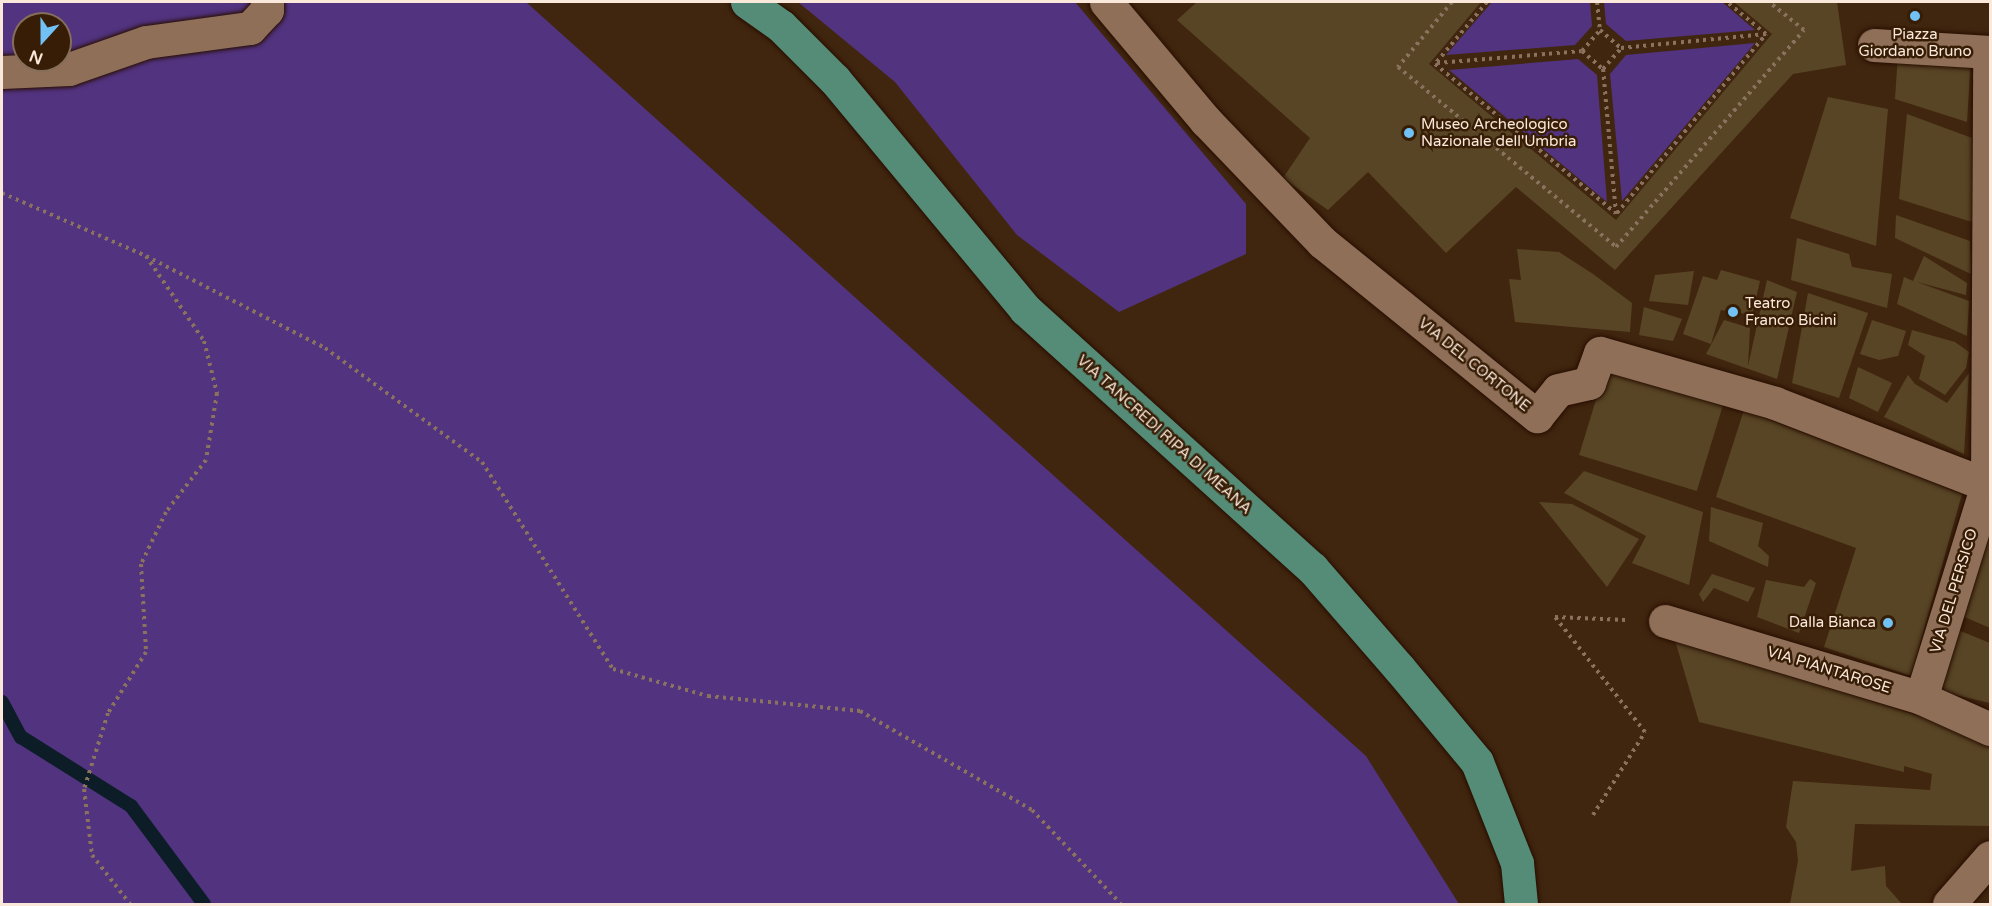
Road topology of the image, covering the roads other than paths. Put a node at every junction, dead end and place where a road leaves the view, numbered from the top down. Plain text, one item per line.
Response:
1 (267, 2) edge
2 (747, 2) edge
3 (1106, 2) edge
4 (1874, 45) dead end
5 (1990, 52) edge
6 (2, 72) edge
7 (1989, 485) edge
8 (1665, 621) road end
9 (1921, 698) junction
10 (1990, 729) edge
11 (1990, 857) edge
12 (1521, 904) edge
13 (1949, 904) edge

1 - 6 street
2 - 12 main road, VIA TANCREDI RIPA DI MEANA
3 - 7 street, VIA DEL CORTONE
4 - 5 street
5 - 7 street, VIA DEL PERSICO
7 - 9 street, VIA DEL PERSICO
8 - 9 street, VIA PIANTAROSE
9 - 10 street, VIA PIANTAROSE
11 - 13 street

